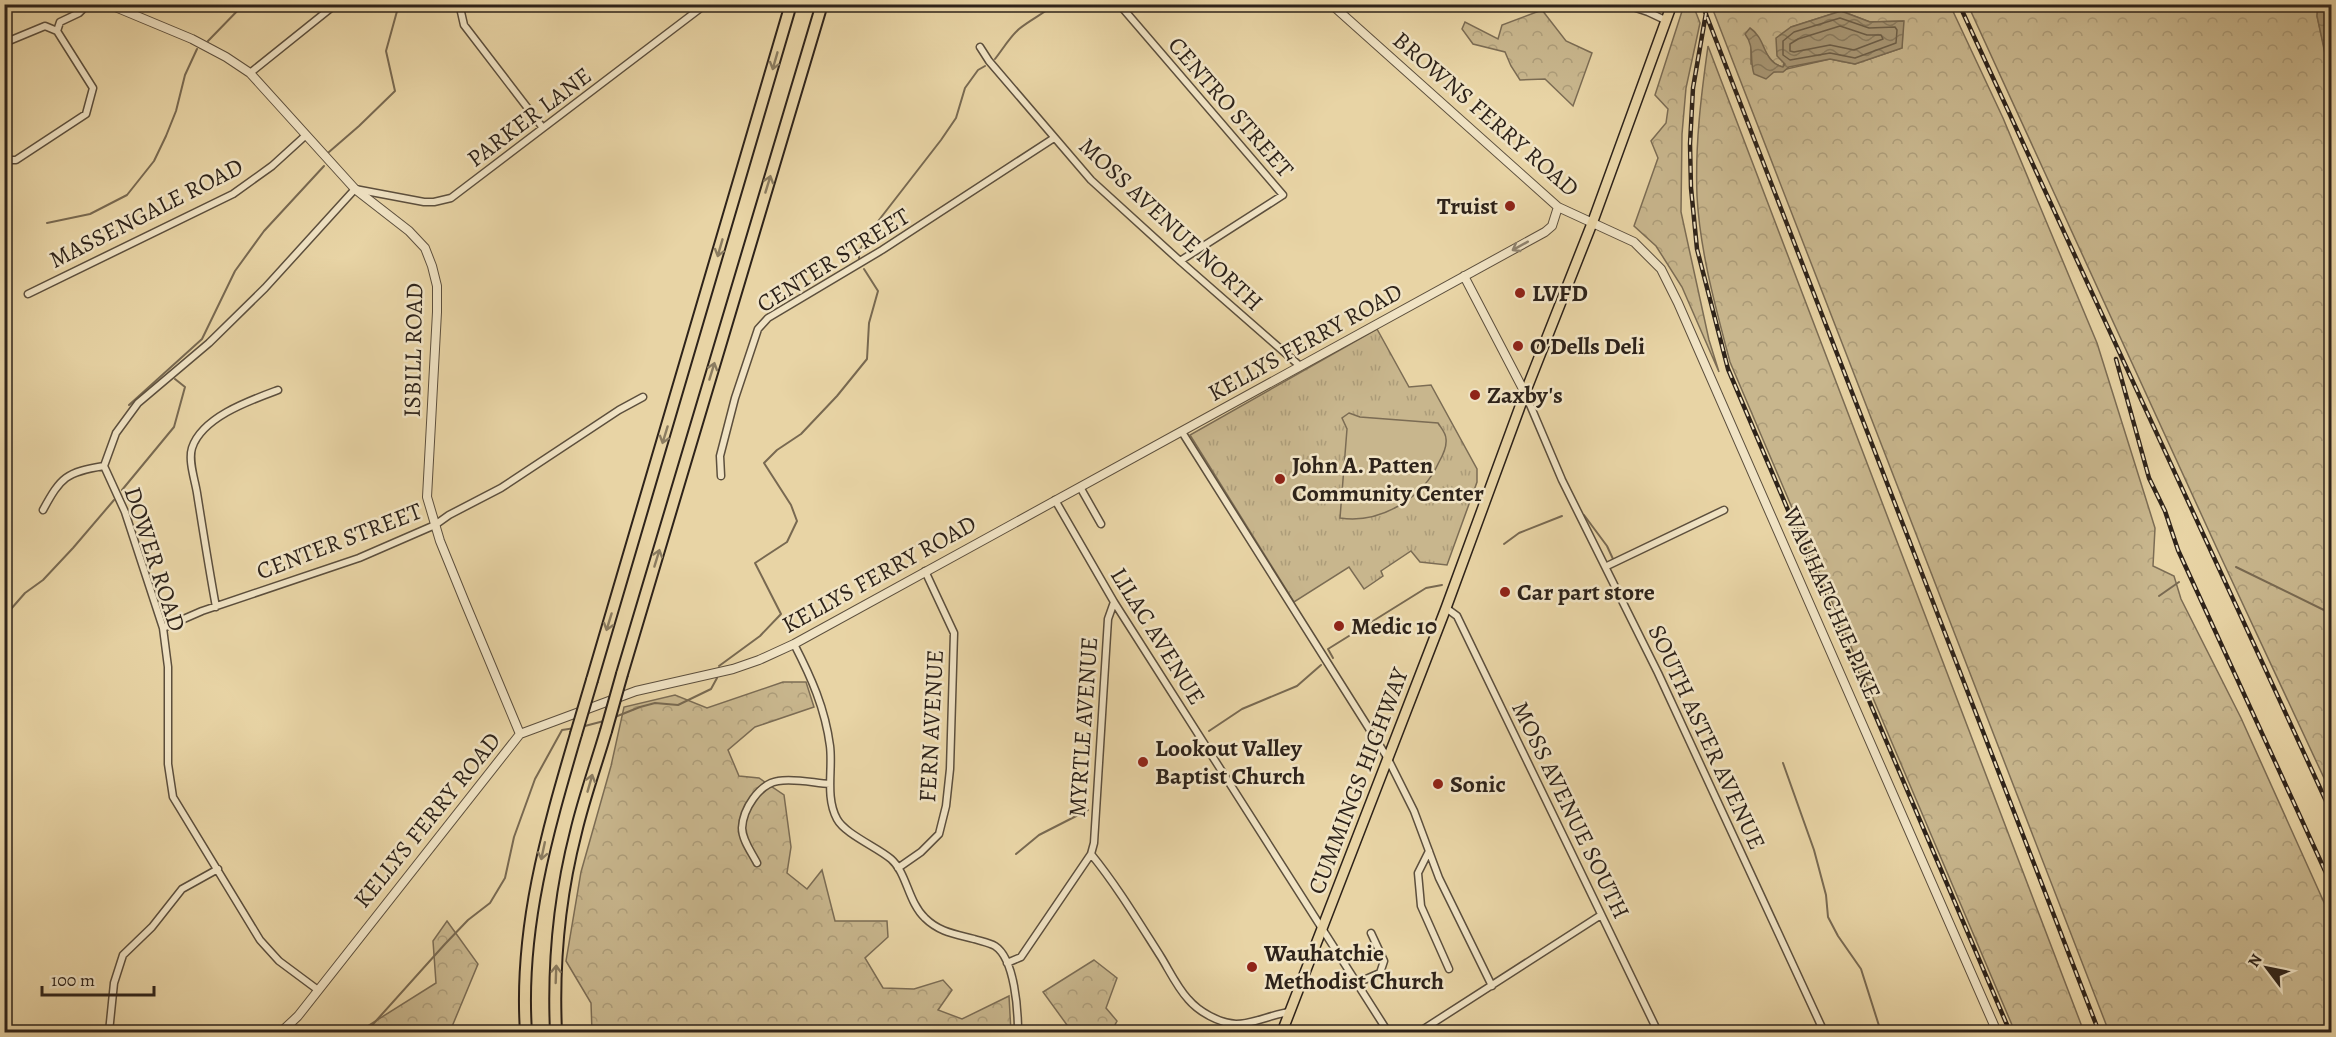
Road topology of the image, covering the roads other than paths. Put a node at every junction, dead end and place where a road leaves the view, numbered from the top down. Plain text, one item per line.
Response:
1 (88, 4) edge
2 (108, 4) edge
3 (336, 4) edge
4 (465, 4) edge
5 (706, 4) edge
6 (791, 4) edge
7 (822, 4) edge
8 (830, 4) edge
9 (1119, 4) edge
10 (1331, 4) edge
11 (1524, 4) edge
12 (1573, 4) edge
13 (1624, 4) edge
14 (1672, 4) edge
15 (1665, 20) junction
16 (57, 31) junction
17 (4, 43) edge
18 (980, 47) dead end
19 (250, 74) junction
20 (799, 81) junction
21 (543, 128) junction
22 (305, 136) junction
23 (1054, 138) junction
24 (4, 160) edge
25 (355, 189) junction
26 (1558, 207) junction
27 (1593, 221) junction
28 (1180, 261) junction
29 (1464, 276) junction
30 (28, 294) dead end
31 (1299, 366) junction
32 (278, 390) dead end
33 (1525, 393) junction
34 (643, 397) dead end
35 (1182, 432) junction
36 (104, 466) junction
37 (721, 476) dead end
38 (1080, 487) junction
39 (1055, 500) junction
40 (43, 510) dead end
41 (1724, 510) dead end
42 (1101, 524) dead end
43 (435, 525) junction
44 (1607, 566) junction
45 (925, 572) junction
46 (1114, 602) junction
47 (216, 607) junction
48 (1446, 608) junction
49 (163, 628) junction
50 (794, 644) junction
51 (520, 734) junction
52 (1387, 757) junction
53 (830, 784) junction
54 (1429, 851) junction
55 (1091, 854) junction
56 (757, 863) dead end
57 (898, 868) junction
58 (218, 869) junction
59 (1601, 915) junction
60 (1322, 928) junction
61 (1371, 933) dead end
62 (1007, 963) junction
63 (1449, 969) dead end
64 (1357, 983) junction
65 (1492, 986) junction
66 (318, 990) junction
67 (1290, 1012) junction
68 (109, 1032) edge
69 (281, 1032) edge
70 (526, 1032) edge
71 (556, 1032) edge
72 (1018, 1032) edge
73 (1282, 1032) edge
74 (1388, 1032) edge
75 (1419, 1032) edge
76 (1658, 1032) edge
77 (1824, 1032) edge
78 (1997, 1032) edge

1 - 16 street
2 - 19 street, ISBILL ROAD
3 - 19 street
4 - 21 street
5 - 21 street, PARKER LANE
6 -> 70 highway, bridge
7 - 20 highway
8 - 20 highway
9 - 28 street, CENTRO STREET
10 - 26 street, BROWNS FERRY ROAD
11 - 12 street
13 - 15 street
14 - 15 main road, CUMMINGS HIGHWAY
15 - 27 main road, CUMMINGS HIGHWAY
16 - 17 street
16 - 24 street
18 - 23 street, MOSS AVENUE NORTH
19 - 22 street, ISBILL ROAD
71 -> 20 highway, bridge
21 - 25 street, PARKER LANE
22 - 25 street, ISBILL ROAD
22 - 30 street, MASSENGALE ROAD
23 - 28 street, MOSS AVENUE NORTH
23 - 37 street, CENTER STREET
25 - 36 street, DOWER ROAD
25 - 43 street, ISBILL ROAD
26 - 27 street, BROWNS FERRY ROAD
26 -> 29 street, KELLYS FERRY ROAD
27 - 33 main road, CUMMINGS HIGHWAY
27 - 78 street, WAUHATCHIE PIKE
28 - 31 street, MOSS AVENUE NORTH
29 - 31 street, KELLYS FERRY ROAD
29 - 33 street
31 - 35 street, KELLYS FERRY ROAD
32 - 47 street
33 - 44 street, SOUTH ASTER AVENUE
33 - 48 main road, CUMMINGS HIGHWAY
34 - 43 street, CENTER STREET
35 - 38 street, KELLYS FERRY ROAD
35 - 52 street
36 - 40 street
36 - 49 street, DOWER ROAD
38 - 39 street, KELLYS FERRY ROAD
38 - 42 street
39 - 45 street, KELLYS FERRY ROAD
39 - 46 street, LILAC AVENUE
41 - 44 street
43 - 47 street, CENTER STREET
43 - 51 street, ISBILL ROAD
44 - 77 street, SOUTH ASTER AVENUE
45 - 50 street, KELLYS FERRY ROAD
45 - 57 street, FERN AVENUE
46 - 55 street, MYRTLE AVENUE
46 - 60 street, LILAC AVENUE
47 - 49 street, CENTER STREET
48 - 52 main road, CUMMINGS HIGHWAY
48 - 59 street, MOSS AVENUE SOUTH
49 - 58 street, DOWER ROAD
50 - 51 street, KELLYS FERRY ROAD
50 - 53 street
51 - 66 street, KELLYS FERRY ROAD
52 - 54 street
52 - 60 main road, CUMMINGS HIGHWAY
53 - 56 street
53 - 57 street
54 - 63 street
54 - 65 street
55 - 62 street, MYRTLE AVENUE
55 - 67 street, MYRTLE AVENUE
57 - 62 street
58 - 66 street, DOWER ROAD
58 - 68 street
59 - 65 street
59 - 76 street, MOSS AVENUE SOUTH
60 - 64 street, LILAC AVENUE
60 - 67 main road, CUMMINGS HIGHWAY
61 - 64 street
62 - 72 street
64 - 74 street, LILAC AVENUE
65 - 75 street
66 - 69 street, KELLYS FERRY ROAD
67 - 73 main road, CUMMINGS HIGHWAY

